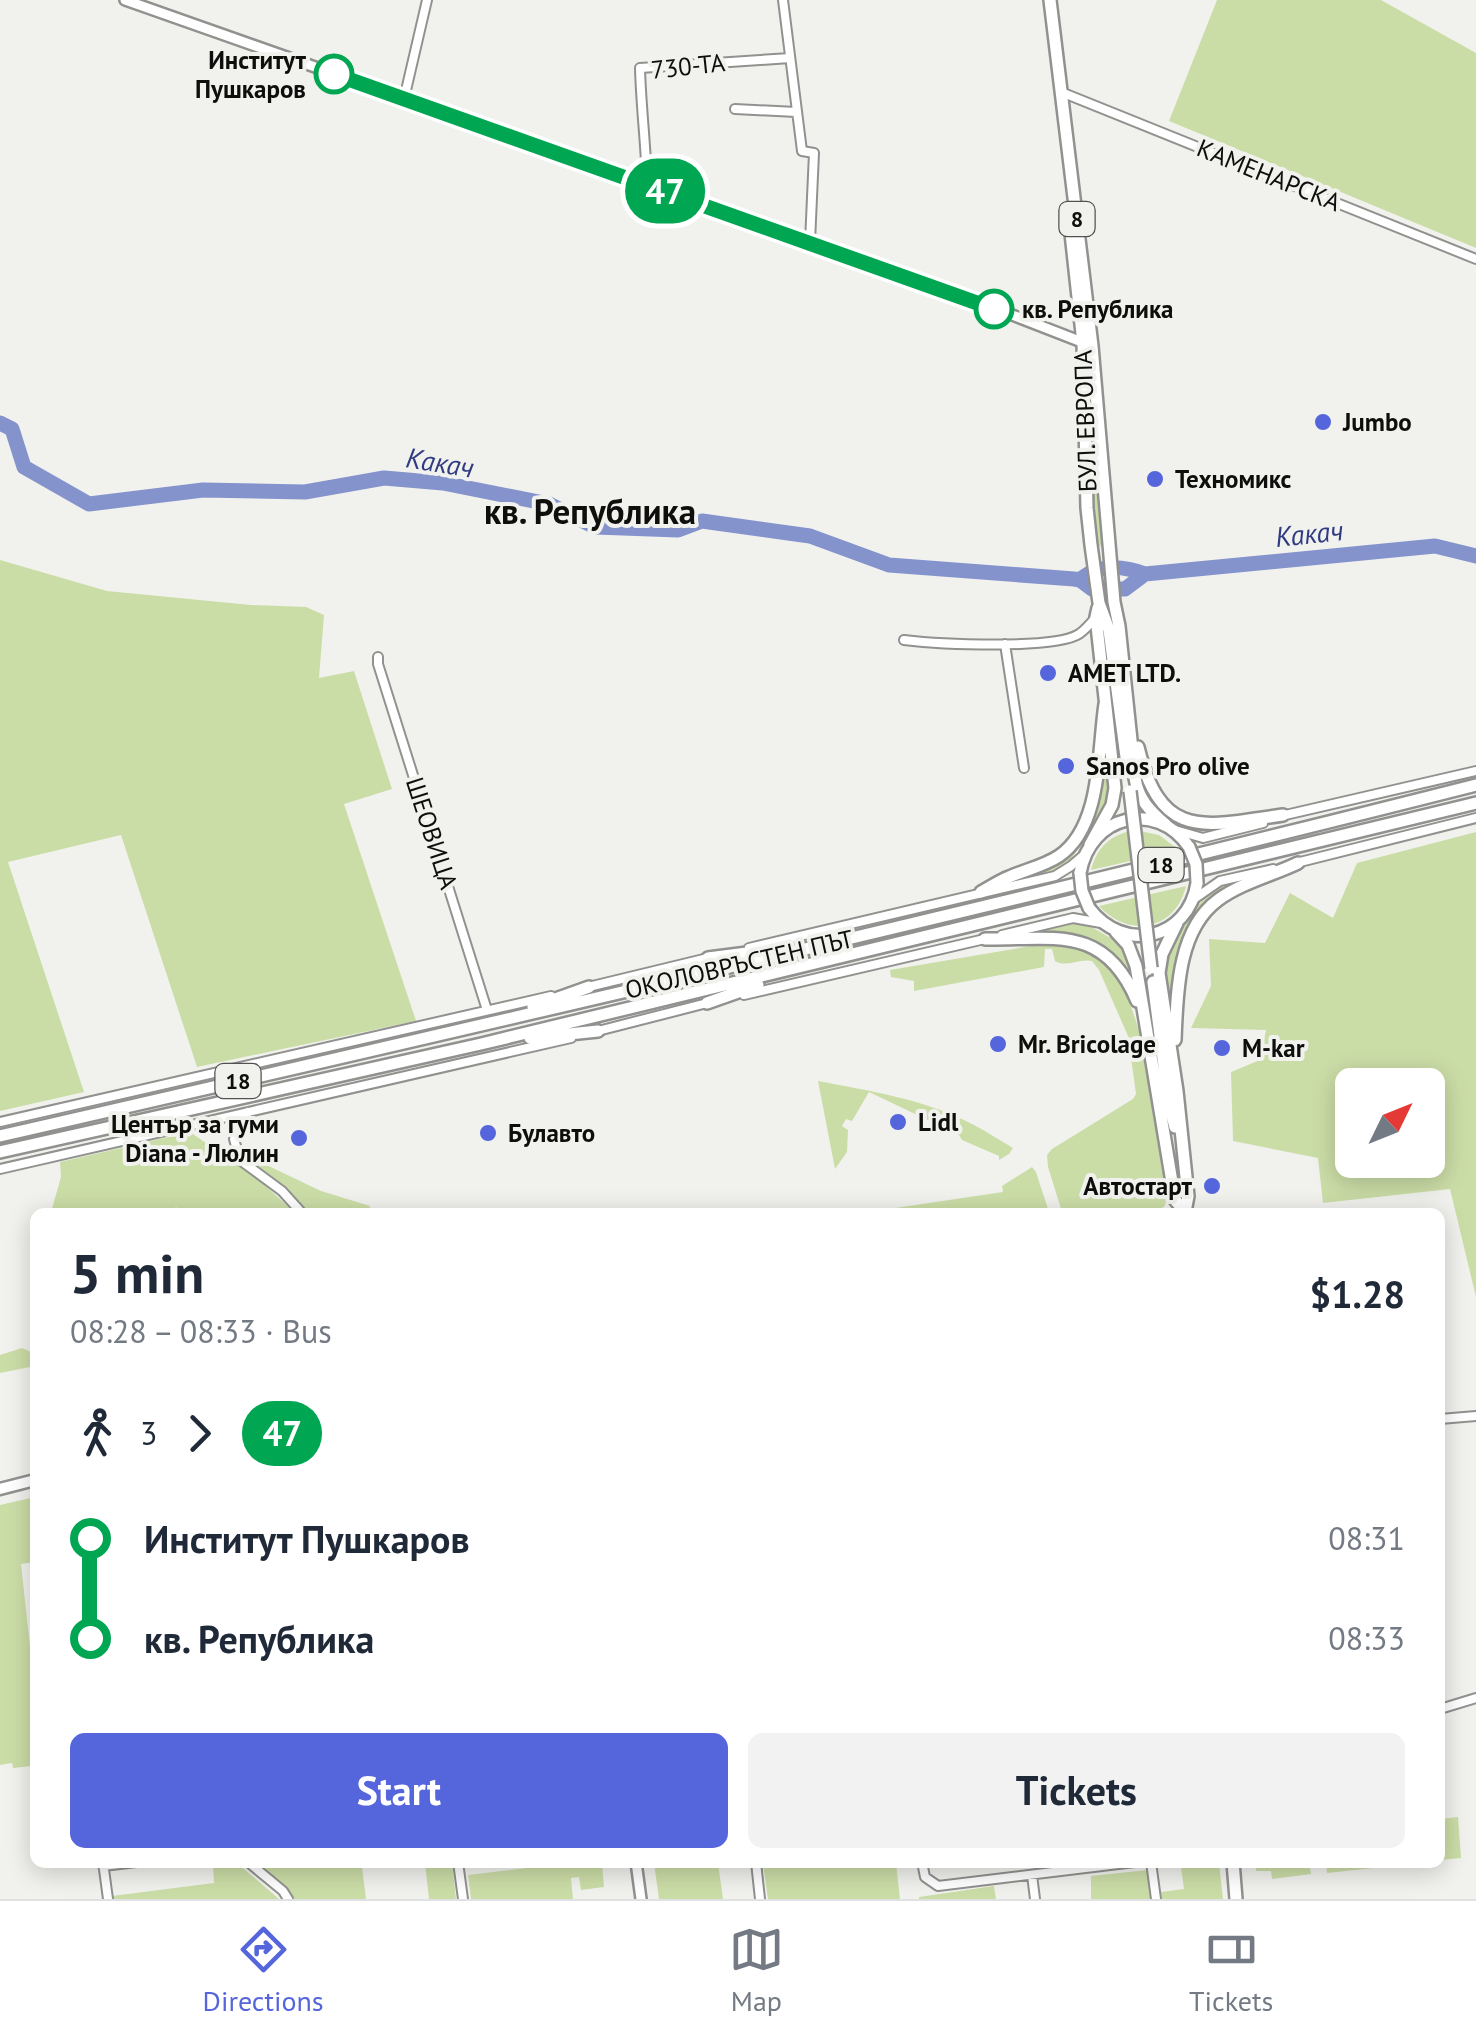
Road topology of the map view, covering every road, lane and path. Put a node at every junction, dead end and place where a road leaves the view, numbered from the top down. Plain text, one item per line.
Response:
1 (125, 0) edge
2 (427, 0) edge
3 (783, 0) edge
4 (1047, 0) edge
5 (790, 58) junction
6 (1061, 92) junction
7 (404, 99) junction
8 (735, 108) dead end
9 (796, 112) junction
10 (647, 184) junction
11 (810, 242) junction
12 (1476, 259) edge
13 (1088, 344) junction
14 (1114, 602) junction
15 (1098, 610) junction
16 (1109, 630) junction
17 (1078, 635) junction
18 (904, 640) dead end
19 (1004, 644) junction
20 (1101, 649) junction
21 (378, 657) dead end
22 (1106, 704) junction
23 (1130, 719) junction
24 (1024, 768) dead end
25 (1476, 771) edge
26 (1476, 786) edge
27 (1476, 804) edge
28 (1283, 815) junction
29 (1476, 818) edge
30 (1169, 827) junction
31 (1088, 849) junction
32 (1298, 863) junction
33 (981, 892) junction
34 (1194, 898) junction
35 (1177, 922) junction
36 (1102, 923) junction
37 (1116, 932) junction
38 (985, 940) junction
39 (830, 942) junction
40 (708, 958) junction
41 (813, 965) junction
42 (589, 987) junction
43 (706, 1002) junction
44 (487, 1010) junction
45 (1145, 1020) junction
46 (477, 1027) junction
47 (598, 1031) junction
48 (481, 1044) junction
49 (1174, 1064) junction
50 (1169, 1104) junction
51 (248, 1112) junction
52 (0, 1122) edge
53 (0, 1136) edge
54 (1167, 1145) junction
55 (0, 1152) edge
56 (1183, 1155) junction
57 (0, 1169) edge
58 (297, 1208) edge
59 (1181, 1208) edge
60 (1185, 1208) edge
61 (1476, 1416) edge
62 (1445, 1419) edge
63 (30, 1481) edge
64 (0, 1488) edge
65 (1476, 1698) edge
66 (1445, 1707) edge
67 (104, 1868) edge
68 (255, 1868) edge
69 (459, 1868) edge
70 (637, 1868) edge
71 (757, 1868) edge
72 (923, 1868) edge
73 (1052, 1868) edge
74 (1152, 1868) edge
75 (1233, 1868) edge
76 (1032, 1875) junction
77 (108, 1899) edge
78 (288, 1899) edge
79 (463, 1899) edge
80 (641, 1899) edge
81 (760, 1899) edge
82 (1034, 1899) edge
83 (1156, 1899) edge
84 (1236, 1899) edge

1 - 7 street
2 - 7 street
3 - 5 street
4 - 6 main road, БУЛ. ЕВРОПА / 8
4 - 13 main road, БУЛ. ЕВРОПА / 8
5 - 9 street
5 - 10 street, 730-ТА
6 - 12 street, КАМЕНАРСКА
6 - 13 main road, БУЛ. ЕВРОПА / 8
7 - 10 street
8 - 9 street
9 - 11 street
10 - 11 street
11 - 13 street
13 - 14 main road, БУЛ. ЕВРОПА / 8
13 - 15 main road, БУЛ. ЕВРОПА / 8
14 - 16 main road, БУЛ. ЕВРОПА
14 - 23 main road, БУЛ. ЕВРОПА / 8
15 - 16 main road, БУЛ. ЕВРОПА
15 - 17 street
15 - 20 main road, БУЛ. ЕВРОПА / 8
16 - 50 main road, БУЛ. ЕВРОПА, bridge
17 - 19 street
17 - 20 street
18 - 19 street
19 - 24 street
20 - 22 main road, БУЛ. ЕВРОПА / 8
21 - 44 street, ШЕОВИЦА
22 - 31 main road, БУЛ. ЕВРОПА / 8
22 - 33 main road
23 - 28 main road, 8
23 - 30 main road, БУЛ. ЕВРОПА
25 - 28 street, 8
26 - 39 main road, ОКОЛОВРЪСТЕН ПЪТ / 18
27 - 41 main road, ОКОЛОВРЪСТЕН ПЪТ / 18
28 - 30 street
29 - 32 street
30 - 31 main road
30 - 34 main road, bridge
31 - 33 street, ОКОЛОВРЪСТЕН ПЪТ
31 - 36 main road, 8, bridge
32 - 34 street
32 - 49 main road
33 - 40 street, ОКОЛОВРЪСТЕН ПЪТ
34 - 35 main road
35 - 37 main road
35 - 49 main road
36 - 37 main road, 8
36 - 38 street, ОКОЛОВРЪСТЕН ПЪТ
37 - 45 main road
38 - 43 street, ОКОЛОВРЪСТЕН ПЪТ
38 - 45 main road
39 - 40 main road
39 - 46 main road, ОКОЛОВРЪСТЕН ПЪТ / 18
40 - 42 street, ОКОЛОВРЪСТЕН ПЪТ
41 - 43 main road
41 - 48 main road, ОКОЛОВРЪСТЕН ПЪТ / 18
42 - 44 street, ОКОЛОВРЪСТЕН ПЪТ
42 - 46 main road
43 - 47 street, ОКОЛОВРЪСТЕН ПЪТ
44 - 52 street, ОКОЛОВРЪСТЕН ПЪТ
45 - 54 main road
46 - 53 main road, ОКОЛОВРЪСТЕН ПЪТ / 18
47 - 48 main road
47 - 51 street, ОКОЛОВРЪСТЕН ПЪТ
48 - 55 main road, ОКОЛОВРЪСТЕН ПЪТ / 18
49 - 56 main road
50 - 54 main road
50 - 56 main road
51 - 57 street, ОКОЛОВРЪСТЕН ПЪТ
51 - 58 street
54 - 59 main road
56 - 60 main road
61 - 62 street
63 - 64 main road
65 - 66 street
67 - 77 street
68 - 78 street
69 - 79 street
70 - 80 street
71 - 81 street
72 - 76 street
73 - 76 street
74 - 83 street
75 - 84 main road
76 - 82 street

